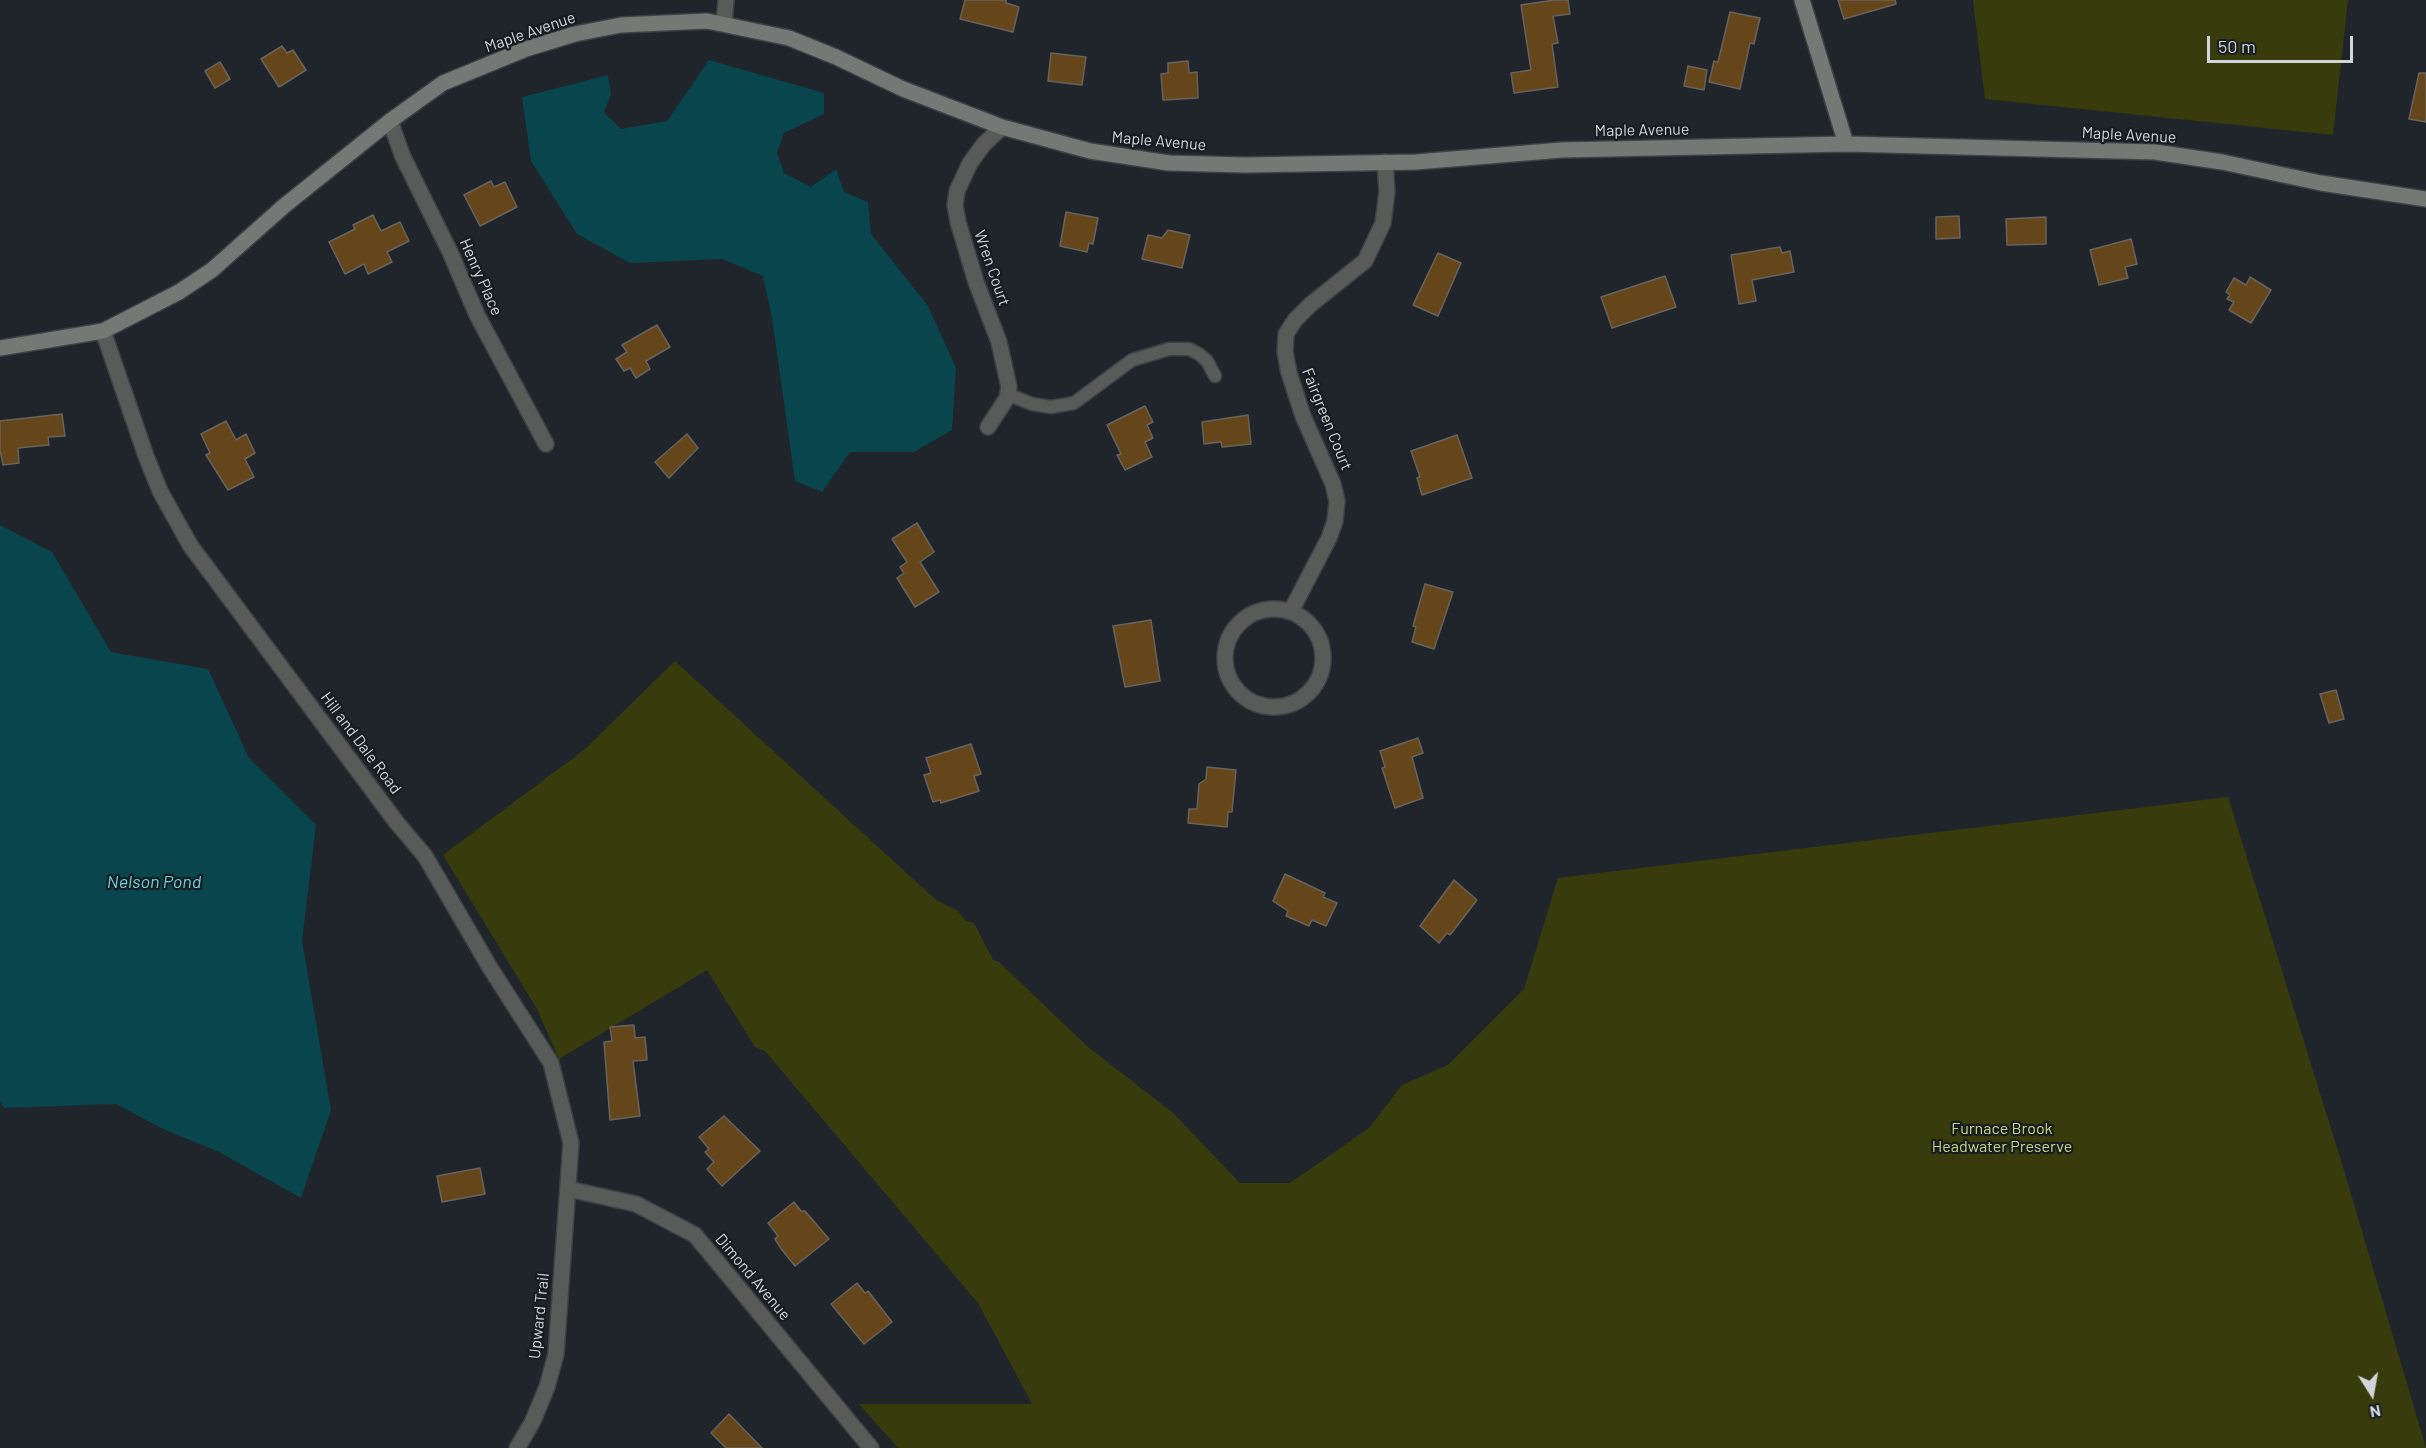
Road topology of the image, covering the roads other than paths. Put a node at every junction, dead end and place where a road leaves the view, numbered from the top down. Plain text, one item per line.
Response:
1 (726, 0) edge
2 (1802, 0) edge
3 (724, 24) junction
4 (390, 121) junction
5 (1002, 127) junction
6 (1846, 144) junction
7 (1385, 162) junction
8 (2426, 198) edge
9 (104, 331) junction
10 (0, 348) edge
11 (1215, 376) dead end
12 (1007, 394) junction
13 (988, 427) dead end
14 (546, 444) dead end
15 (1291, 611) junction
16 (569, 1185) junction
17 (517, 1448) edge
18 (871, 1448) edge

1 - 3 street
2 - 6 street
3 - 4 street, Maple Avenue
3 - 5 street, Maple Avenue
4 - 9 street, Maple Avenue
4 - 14 street, Henry Place
5 - 7 street, Maple Avenue
5 - 12 street, Wren Court
6 - 7 street, Maple Avenue
6 - 8 street, Maple Avenue
7 - 15 street, Fairgreen Court
9 - 10 street, Maple Avenue
9 - 16 street, Hill and Dale Road
11 - 12 lane
12 - 13 street
15 - 15 street
16 - 17 street, Upward Trail
16 - 18 street, Dimond Avenue

